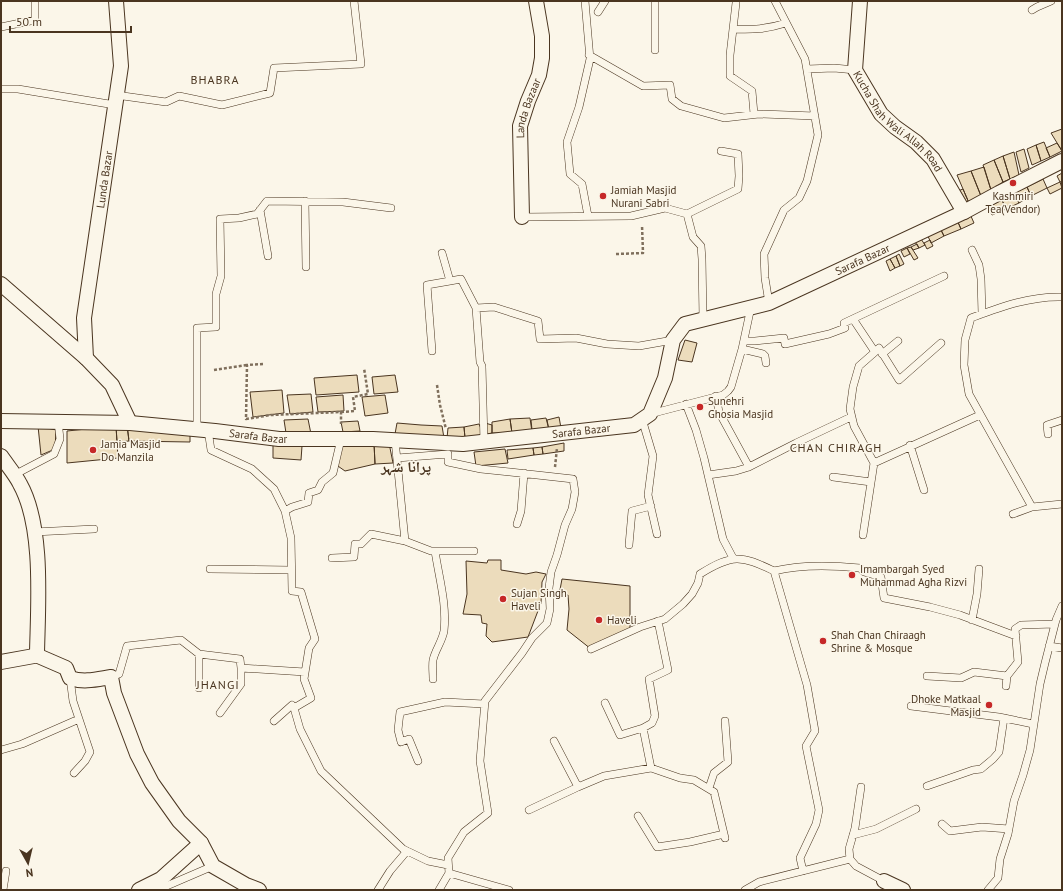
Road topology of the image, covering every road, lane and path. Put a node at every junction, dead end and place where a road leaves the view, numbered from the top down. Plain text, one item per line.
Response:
1 (35, 1) edge
2 (116, 1) edge
3 (354, 1) edge
4 (536, 1) edge
5 (585, 1) edge
6 (605, 1) edge
7 (655, 1) edge
8 (775, 1) edge
9 (860, 1) edge
10 (1051, 1) edge
11 (736, 3) dead end
12 (1032, 10) dead end
13 (598, 12) dead end
14 (786, 23) junction
15 (1, 27) edge
16 (733, 29) junction
17 (655, 50) dead end
18 (589, 55) junction
19 (807, 69) junction
20 (855, 70) junction
21 (1, 89) edge
22 (116, 100) junction
23 (754, 114) junction
24 (815, 116) junction
25 (721, 151) dead end
26 (1060, 164) edge
27 (305, 202) junction
28 (391, 208) dead end
29 (260, 210) junction
30 (964, 212) junction
31 (642, 213) junction
32 (687, 214) junction
33 (588, 216) junction
34 (522, 217) joint
35 (972, 250) dead end
36 (442, 253) dead end
37 (616, 254) dead end
38 (268, 256) dead end
39 (306, 267) dead end
40 (944, 276) dead end
41 (450, 280) junction
42 (1, 284) edge
43 (1062, 297) edge
44 (768, 303) junction
45 (752, 307) junction
46 (476, 308) junction
47 (982, 314) junction
48 (703, 318) junction
49 (853, 319) junction
50 (673, 340) junction
51 (898, 341) dead end
52 (941, 343) dead end
53 (743, 345) junction
54 (432, 351) dead end
55 (875, 352) junction
56 (882, 354) junction
57 (86, 358) junction
58 (263, 364) dead end
59 (766, 364) dead end
60 (247, 365) junction
61 (364, 368) dead end
62 (214, 370) dead end
63 (437, 385) dead end
64 (716, 396) junction
65 (686, 404) junction
66 (341, 412) junction
67 (980, 415) junction
68 (646, 416) junction
69 (852, 417) junction
70 (1062, 420) edge
71 (1, 421) edge
72 (58, 421) junction
73 (130, 422) junction
74 (202, 429) junction
75 (558, 434) junction
76 (1048, 434) dead end
77 (341, 439) junction
78 (395, 440) junction
79 (484, 442) junction
80 (445, 443) junction
81 (910, 445) junction
82 (1, 456) edge
83 (397, 458) junction
84 (874, 462) junction
85 (749, 467) junction
86 (524, 473) junction
87 (14, 475) junction
88 (708, 475) junction
89 (554, 477) junction
90 (833, 477) dead end
91 (871, 482) junction
92 (924, 490) dead end
93 (1062, 504) edge
94 (651, 506) junction
95 (1032, 506) junction
96 (285, 511) junction
97 (1013, 514) dead end
98 (516, 524) dead end
99 (94, 529) dead end
100 (34, 532) junction
101 (657, 534) dead end
102 (863, 535) dead end
103 (405, 541) junction
104 (629, 545) dead end
105 (435, 551) junction
106 (474, 551) dead end
107 (332, 558) dead end
108 (732, 558) junction
109 (210, 569) dead end
110 (979, 569) dead end
111 (292, 570) junction
112 (774, 571) junction
113 (1062, 606) edge
114 (972, 620) junction
115 (658, 621) junction
116 (1055, 624) junction
117 (1016, 636) junction
118 (1049, 646) junction
119 (1062, 648) edge
120 (591, 649) dead end
121 (199, 654) junction
122 (36, 655) junction
123 (1, 662) edge
124 (241, 668) junction
125 (305, 672) junction
126 (927, 676) dead end
127 (1007, 676) junction
128 (111, 677) junction
129 (70, 678) junction
130 (433, 679) dead end
131 (1006, 686) dead end
132 (199, 688) dead end
133 (606, 703) dead end
134 (484, 704) junction
135 (911, 706) dead end
136 (294, 708) junction
137 (220, 713) dead end
138 (1004, 718) junction
139 (79, 719) junction
140 (725, 721) dead end
141 (274, 722) dead end
142 (1033, 724) junction
143 (643, 728) junction
144 (554, 741) dead end
145 (1, 750) edge
146 (418, 761) dead end
147 (652, 768) junction
148 (74, 773) dead end
149 (927, 786) dead end
150 (578, 787) junction
151 (860, 787) dead end
152 (709, 788) junction
153 (916, 809) dead end
154 (529, 810) dead end
155 (638, 816) dead end
156 (942, 824) dead end
157 (1009, 829) junction
158 (853, 835) junction
159 (201, 843) junction
160 (407, 851) junction
161 (850, 859) junction
162 (448, 865) junction
163 (213, 866) junction
164 (6, 870) dead end
165 (803, 871) junction
166 (449, 873) junction
167 (884, 881) joint
168 (143, 888) edge
169 (3, 890) edge
170 (259, 890) edge
171 (378, 890) edge
172 (439, 890) edge
173 (509, 890) edge
174 (745, 890) edge
175 (903, 890) edge
176 (988, 890) edge

1 - 15 lane
2 - 22 street, Lunda Bazar
3 - 22 lane
4 - 34 street, Landa Bazaar
5 - 18 lane
6 - 13 lane
7 - 17 lane
8 - 14 lane
9 - 20 street, Kucha Shah Wali Allah Road
10 - 12 lane
11 - 16 lane
14 - 16 lane
14 - 19 lane
16 - 23 lane
18 - 23 lane
18 - 33 lane
19 - 20 lane
19 - 24 lane
20 - 30 street, Kucha Shah Wali Allah Road
21 - 22 lane
22 - 57 street, Lunda Bazar
23 - 24 lane
24 - 44 lane
25 - 32 lane
26 - 30 street, Sarafa Bazar
27 - 28 lane
27 - 29 lane
27 - 39 lane
29 - 38 lane
29 - 74 lane
30 - 44 street, Sarafa Bazar
31 - 32 lane
31 - 33 lane
31 - 37 path
32 - 48 lane
33 - 34 lane
35 - 47 lane
36 - 41 lane
40 - 49 lane
41 - 46 lane
41 - 54 lane
42 - 57 street
43 - 47 lane
44 - 45 street, Sarafa Bazar
45 - 48 street, Sarafa Bazar
45 - 53 lane
46 - 50 lane
46 - 79 lane
47 - 67 lane
48 - 50 street, Sarafa Bazar
49 - 53 lane
49 - 55 lane
50 - 68 street, Sarafa Bazar
51 - 56 lane
52 - 56 lane
53 - 59 lane
53 - 64 lane
55 - 56 lane
55 - 69 lane
57 - 73 street
58 - 60 path
60 - 62 path
60 - 66 path
61 - 66 path
63 - 80 path
64 - 65 lane
64 - 85 lane
65 - 68 lane
65 - 88 lane
66 - 77 path
67 - 81 lane
67 - 95 lane
68 - 75 street, Sarafa Bazar
68 - 94 lane
69 - 84 lane
69 - 85 lane
70 - 76 lane
71 - 72 street, Sarafa Bazar
72 - 73 street, Sarafa Bazar
72 - 87 lane
73 - 74 street, Sarafa Bazar
74 - 77 street, Sarafa Bazar
74 - 96 lane
75 - 79 street, Sarafa Bazar
75 - 89 path
77 - 78 street, Sarafa Bazar
77 - 96 lane
78 - 80 street, Sarafa Bazar
78 - 83 lane
79 - 80 street, Sarafa Bazar
81 - 84 lane
81 - 92 lane
82 - 87 street
83 - 86 lane
83 - 103 lane
84 - 91 lane
85 - 88 lane
86 - 89 lane
86 - 98 lane
87 - 100 street
88 - 108 lane
89 - 134 lane
90 - 91 lane
91 - 102 lane
93 - 95 lane
94 - 101 lane
94 - 104 lane
95 - 97 lane
96 - 111 lane
99 - 100 lane
100 - 122 street
103 - 105 lane
103 - 107 lane
105 - 106 lane
105 - 130 lane
108 - 112 lane
108 - 115 lane
109 - 111 lane
110 - 114 lane
111 - 125 lane
112 - 114 lane
112 - 165 lane
113 - 116 lane
114 - 117 lane
115 - 120 lane
115 - 143 lane
116 - 117 lane
116 - 118 lane
117 - 127 lane
118 - 119 lane
118 - 142 lane
121 - 124 lane
121 - 128 lane
121 - 132 lane
122 - 123 street
122 - 129 street
124 - 125 lane
124 - 137 lane
125 - 136 lane
126 - 127 lane
127 - 131 lane
128 - 129 street
128 - 159 street
129 - 139 lane
133 - 143 lane
134 - 146 lane
134 - 162 lane
135 - 138 lane
136 - 141 lane
136 - 160 lane
138 - 142 lane
138 - 149 lane
139 - 145 lane
139 - 148 lane
140 - 152 lane
142 - 157 lane
143 - 147 lane
144 - 150 lane
147 - 150 lane
147 - 152 lane
150 - 154 lane
151 - 158 lane
152 - 155 lane
153 - 158 lane
156 - 157 lane
157 - 176 lane
158 - 161 lane
159 - 163 street
159 - 168 street
160 - 162 lane
160 - 171 lane
161 - 165 lane
161 - 167 lane
162 - 166 lane
163 - 168 lane
163 - 170 street
164 - 169 lane
165 - 174 lane
166 - 172 lane
166 - 173 lane
167 - 175 street

